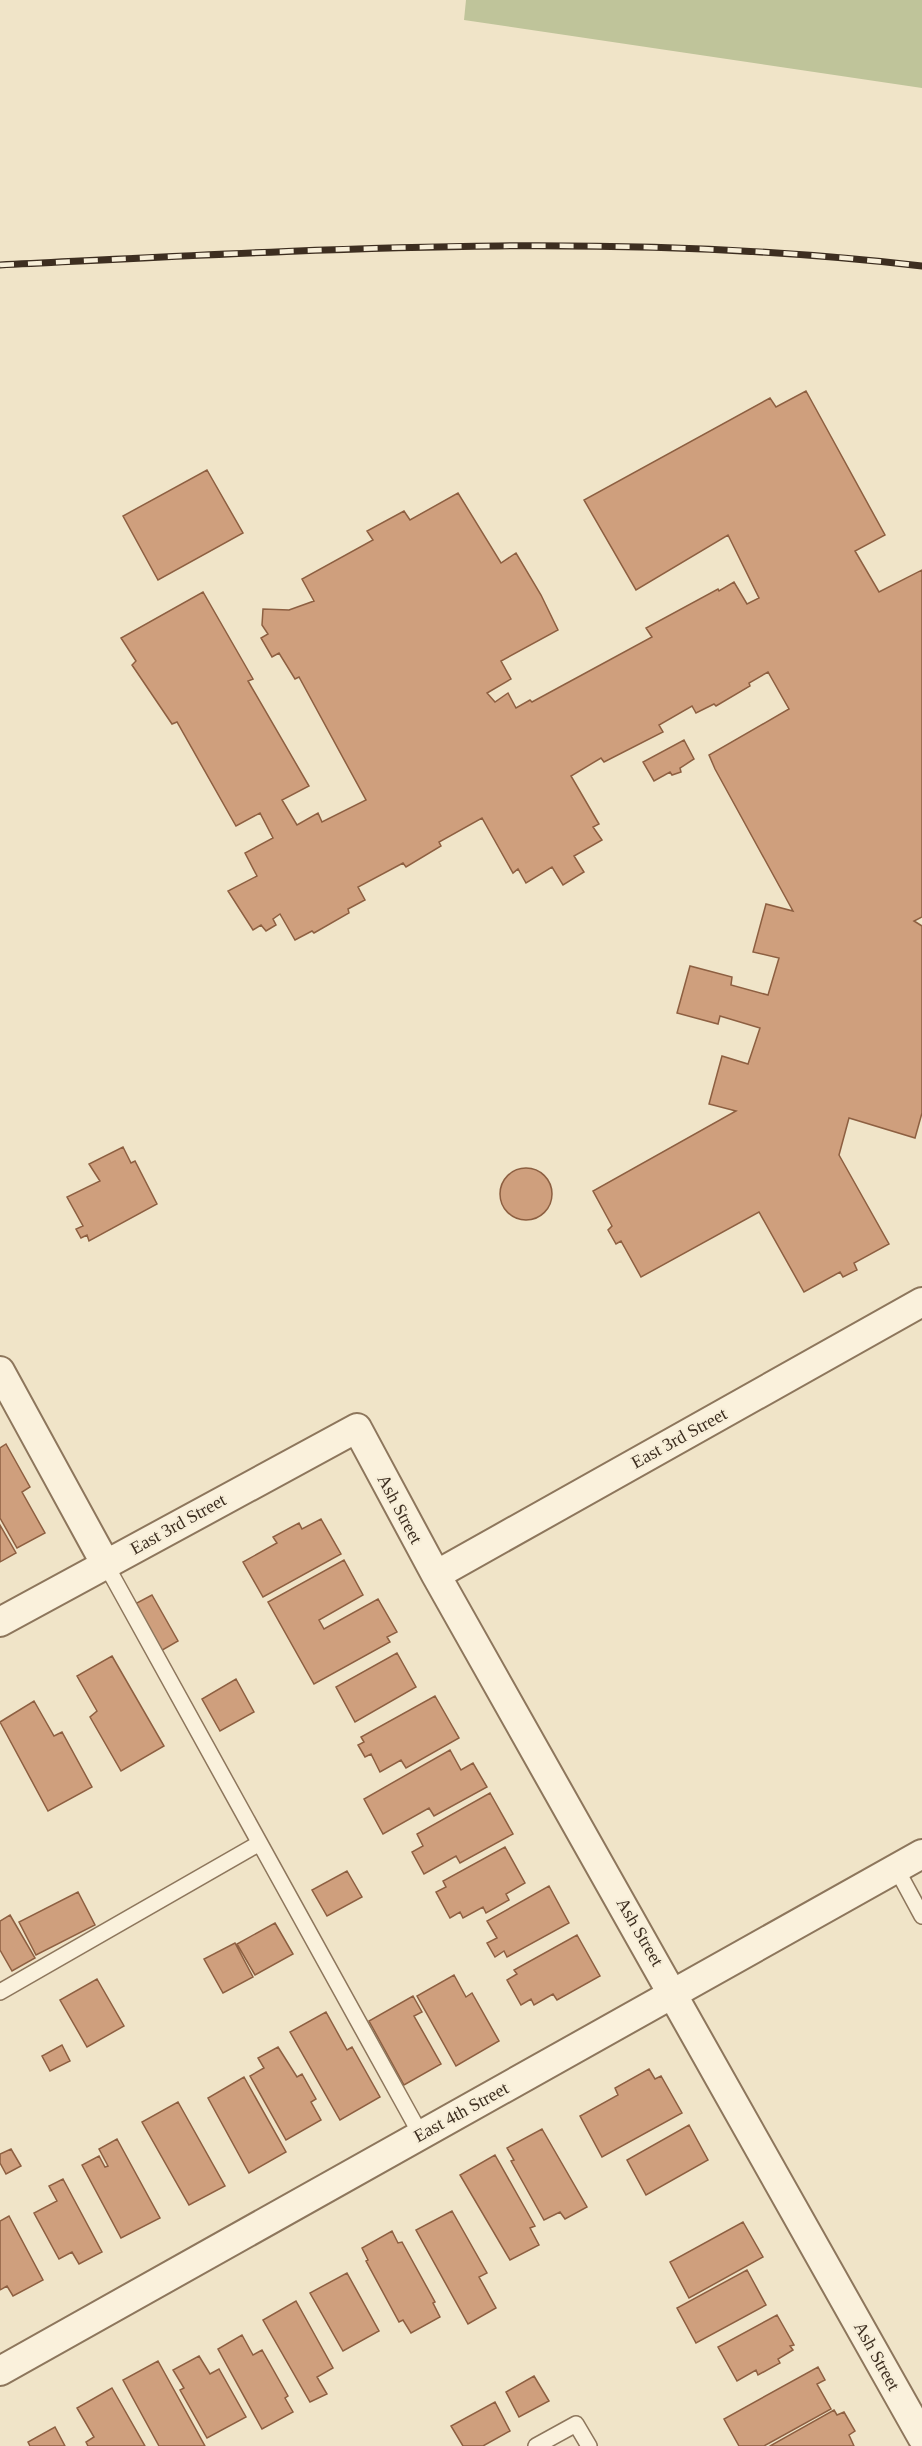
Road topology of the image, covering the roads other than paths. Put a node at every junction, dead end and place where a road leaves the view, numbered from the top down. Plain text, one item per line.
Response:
1 (922, 1302) edge
2 (0, 1371) edge
3 (357, 1428) joint
4 (105, 1563) junction
5 (436, 1575) junction
6 (0, 1622) edge
7 (258, 1844) junction
8 (922, 1854) edge
9 (896, 1868) junction
10 (922, 1916) edge
11 (0, 1992) edge
12 (674, 1993) junction
13 (421, 2135) junction
14 (0, 2371) edge
15 (922, 2437) edge
16 (536, 2446) edge
17 (589, 2446) edge

1 - 5 street, East 3rd Street
2 - 4 street
3 - 4 street, East 3rd Street
3 - 5 street, Ash Street
4 - 6 street, East 3rd Street
4 - 7 lane
5 - 12 street, Ash Street
7 - 11 lane
7 - 13 lane
8 - 9 street, East 4th Street
9 - 10 lane
9 - 12 street, East 4th Street
12 - 13 street, East 4th Street
12 - 15 street, Ash Street
13 - 14 street, East 4th Street
16 - 17 lane

